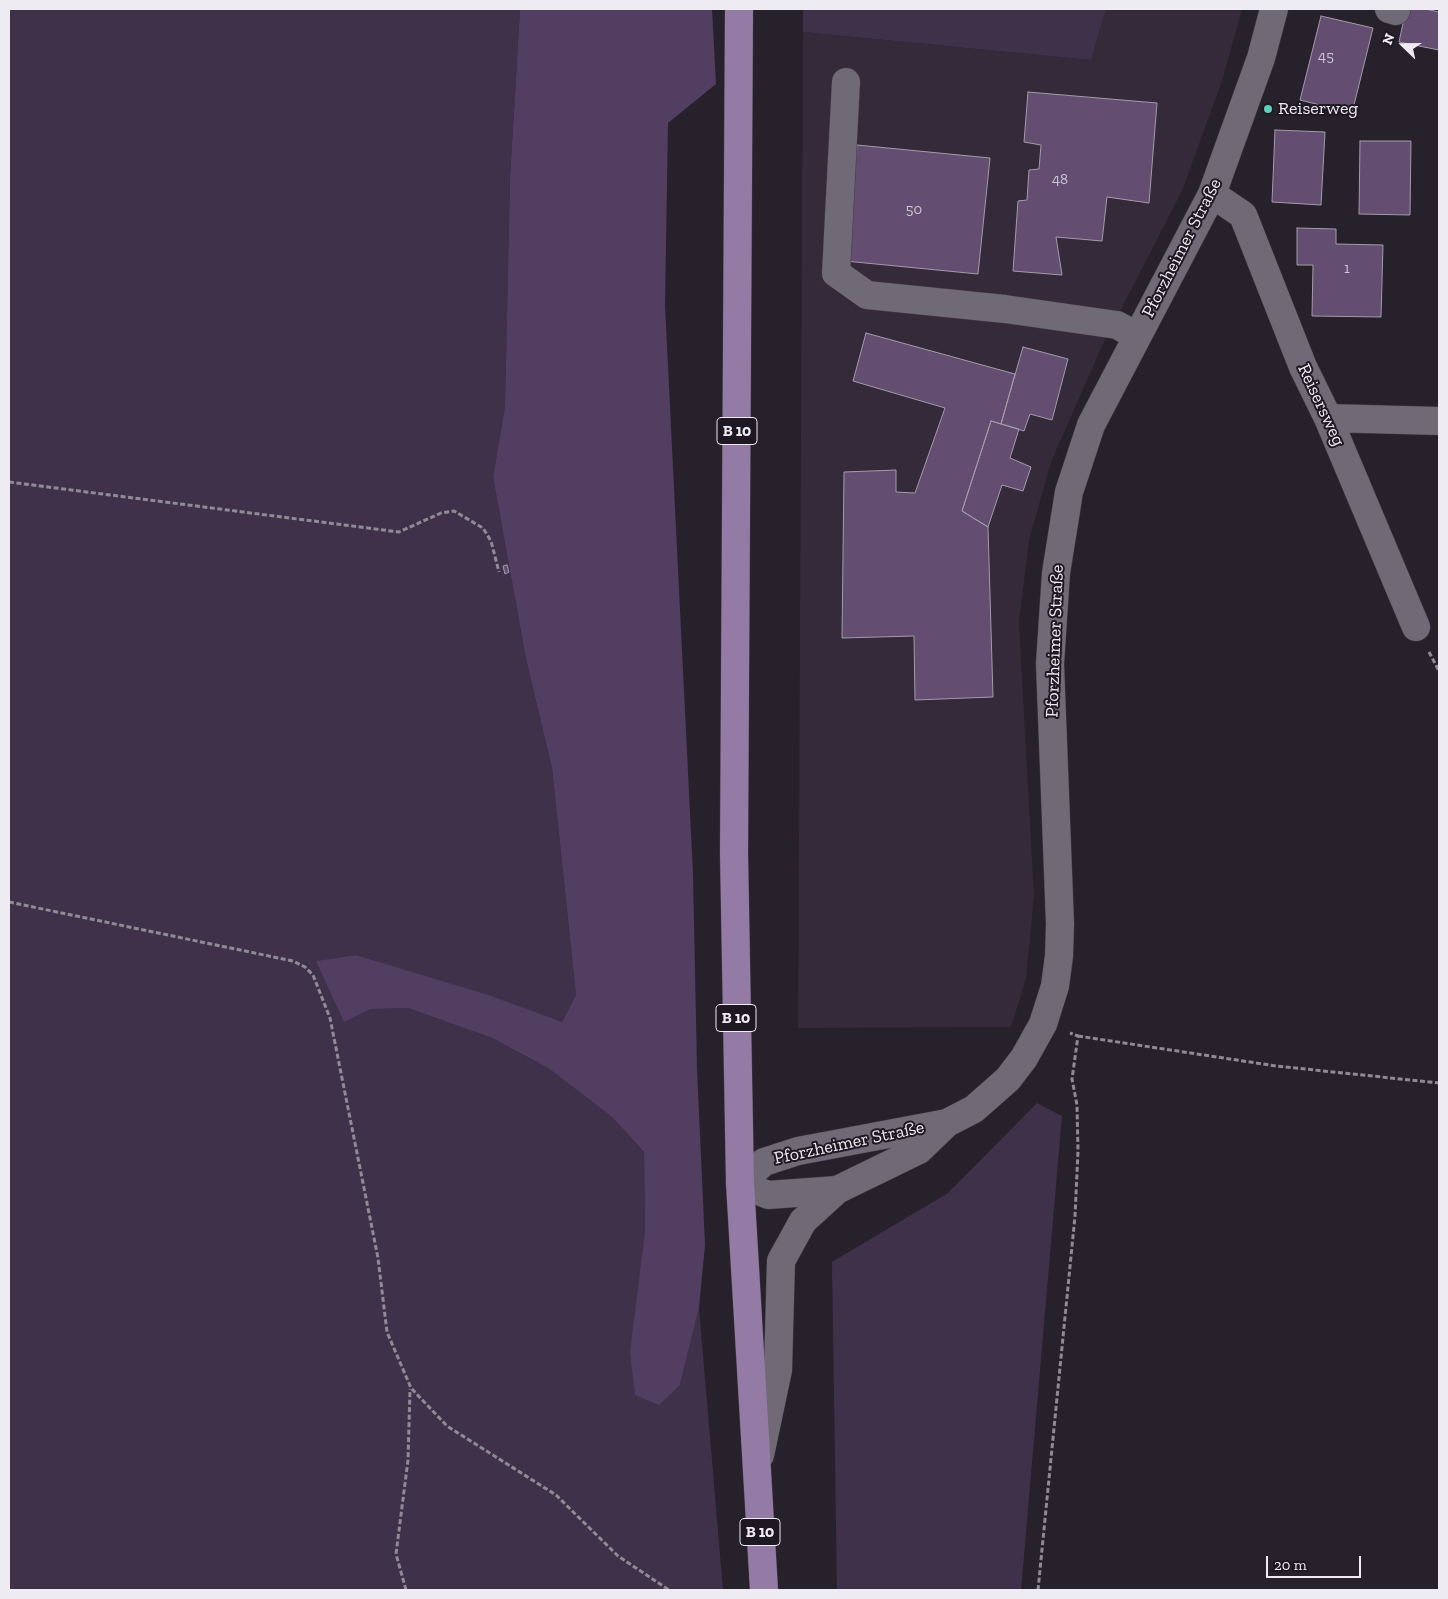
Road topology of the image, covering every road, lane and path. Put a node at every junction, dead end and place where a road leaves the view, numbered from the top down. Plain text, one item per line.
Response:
1 (739, 9) edge
2 (1274, 9) edge
3 (846, 82) dead end
4 (1212, 194) junction
5 (1138, 336) junction
6 (1328, 418) junction
7 (1439, 421) edge
8 (9, 482) edge
9 (499, 572) dead end
10 (1416, 627) dead end
11 (9, 902) edge
12 (1043, 1024) junction
13 (1078, 1036) junction
14 (1439, 1083) edge
15 (947, 1123) junction
16 (740, 1183) junction
17 (837, 1190) junction
18 (410, 1388) junction
19 (756, 1474) junction
20 (406, 1590) edge
21 (669, 1590) edge
22 (764, 1590) edge
23 (1038, 1590) edge

1 - 16 main road, B 10
2 - 4 street, Pforzheimer Straße
3 - 5 street
4 - 5 street, Pforzheimer Straße
4 - 6 street, Reisersweg
5 - 12 street, Pforzheimer Straße
6 - 7 street
6 - 10 street, Reisersweg
8 - 9 path
11 - 18 path
12 - 13 path
12 - 15 street, Pforzheimer Straße
13 - 14 path
13 - 23 path
15 - 16 street, Pforzheimer Straße
15 - 17 street, Pforzheimer Straße
16 - 17 street, Pforzheimer Straße
16 - 19 main road, B 10
17 - 19 street, Pforzheimer Straße
18 - 20 path
18 - 21 path
19 - 22 main road, B 10

